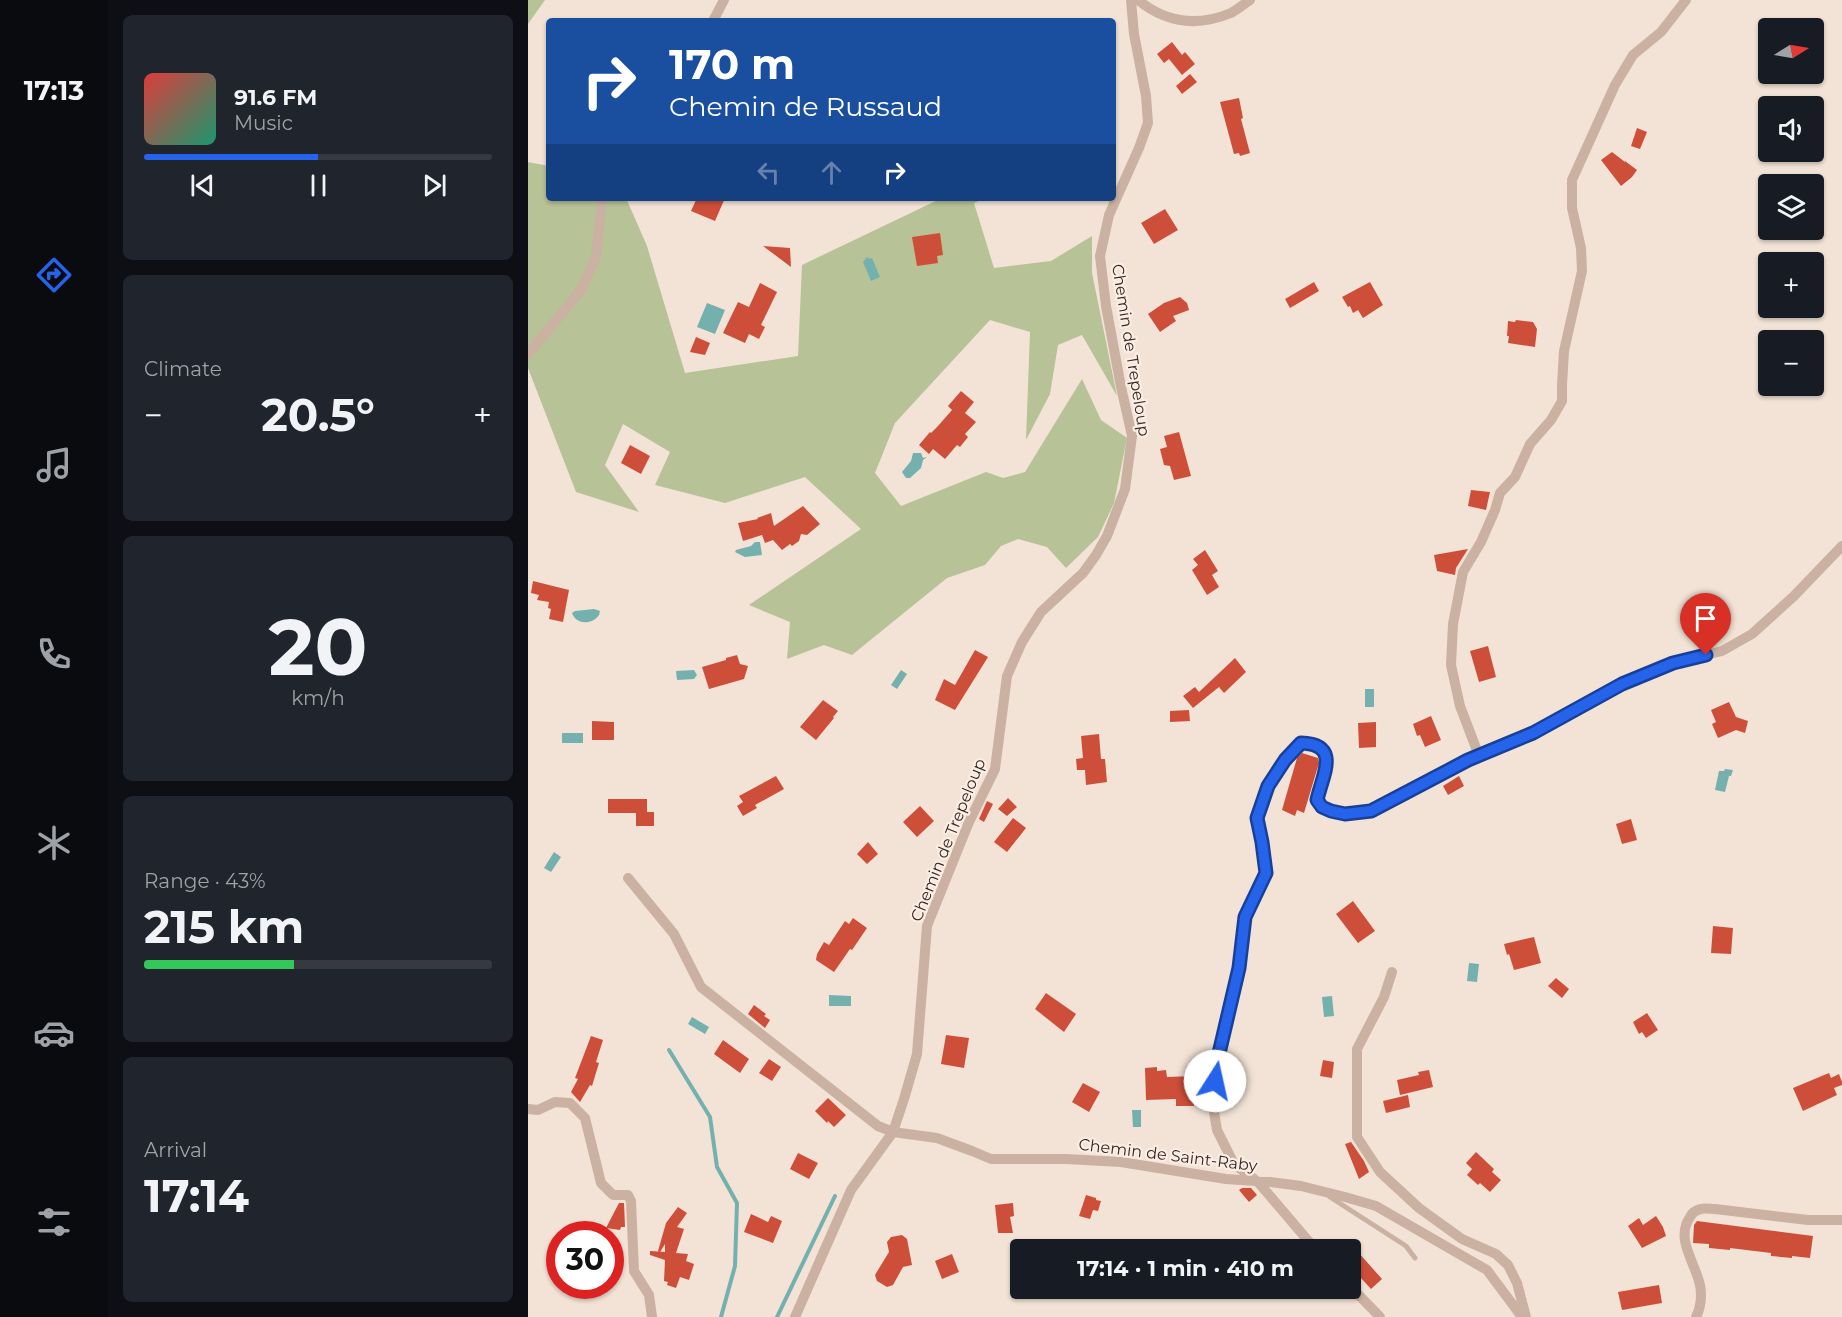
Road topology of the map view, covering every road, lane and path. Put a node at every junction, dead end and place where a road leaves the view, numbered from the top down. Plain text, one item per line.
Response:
1 (724, 0) edge
2 (1131, 0) edge
3 (1138, 0) edge
4 (1250, 0) edge
5 (1686, 0) edge
6 (715, 18) edge
7 (1116, 199) edge
8 (602, 201) edge
9 (1115, 201) edge
10 (528, 354) edge
11 (1842, 546) edge
12 (1479, 756) junction
13 (628, 878) dead end
14 (1392, 972) dead end
15 (528, 1109) edge
16 (893, 1132) junction
17 (1258, 1182) junction
18 (1321, 1191) junction
19 (1842, 1220) edge
20 (1307, 1239) edge
21 (1415, 1258) dead end
22 (1361, 1297) edge
23 (652, 1317) edge
24 (795, 1317) edge
25 (1380, 1317) edge
26 (1524, 1317) edge
27 (1696, 1317) edge

1 - 6 street
2 - 7 street, Chemin de Trepeloup
3 - 4 street
5 - 12 street
8 - 10 street
9 - 16 street, Chemin de Trepeloup
11 - 12 street
12 - 17 street
13 - 16 street, Chemin de Saint-Raby
14 - 26 street
15 - 23 street
16 - 17 street, Chemin de Saint-Raby
16 - 24 street, Chemin de Trepeloup
17 - 18 street, Chemin de Saint-Raby
17 - 20 street
18 - 21 lane
18 - 26 street, Chemin de Saint-Raby
19 - 27 street
22 - 25 street

